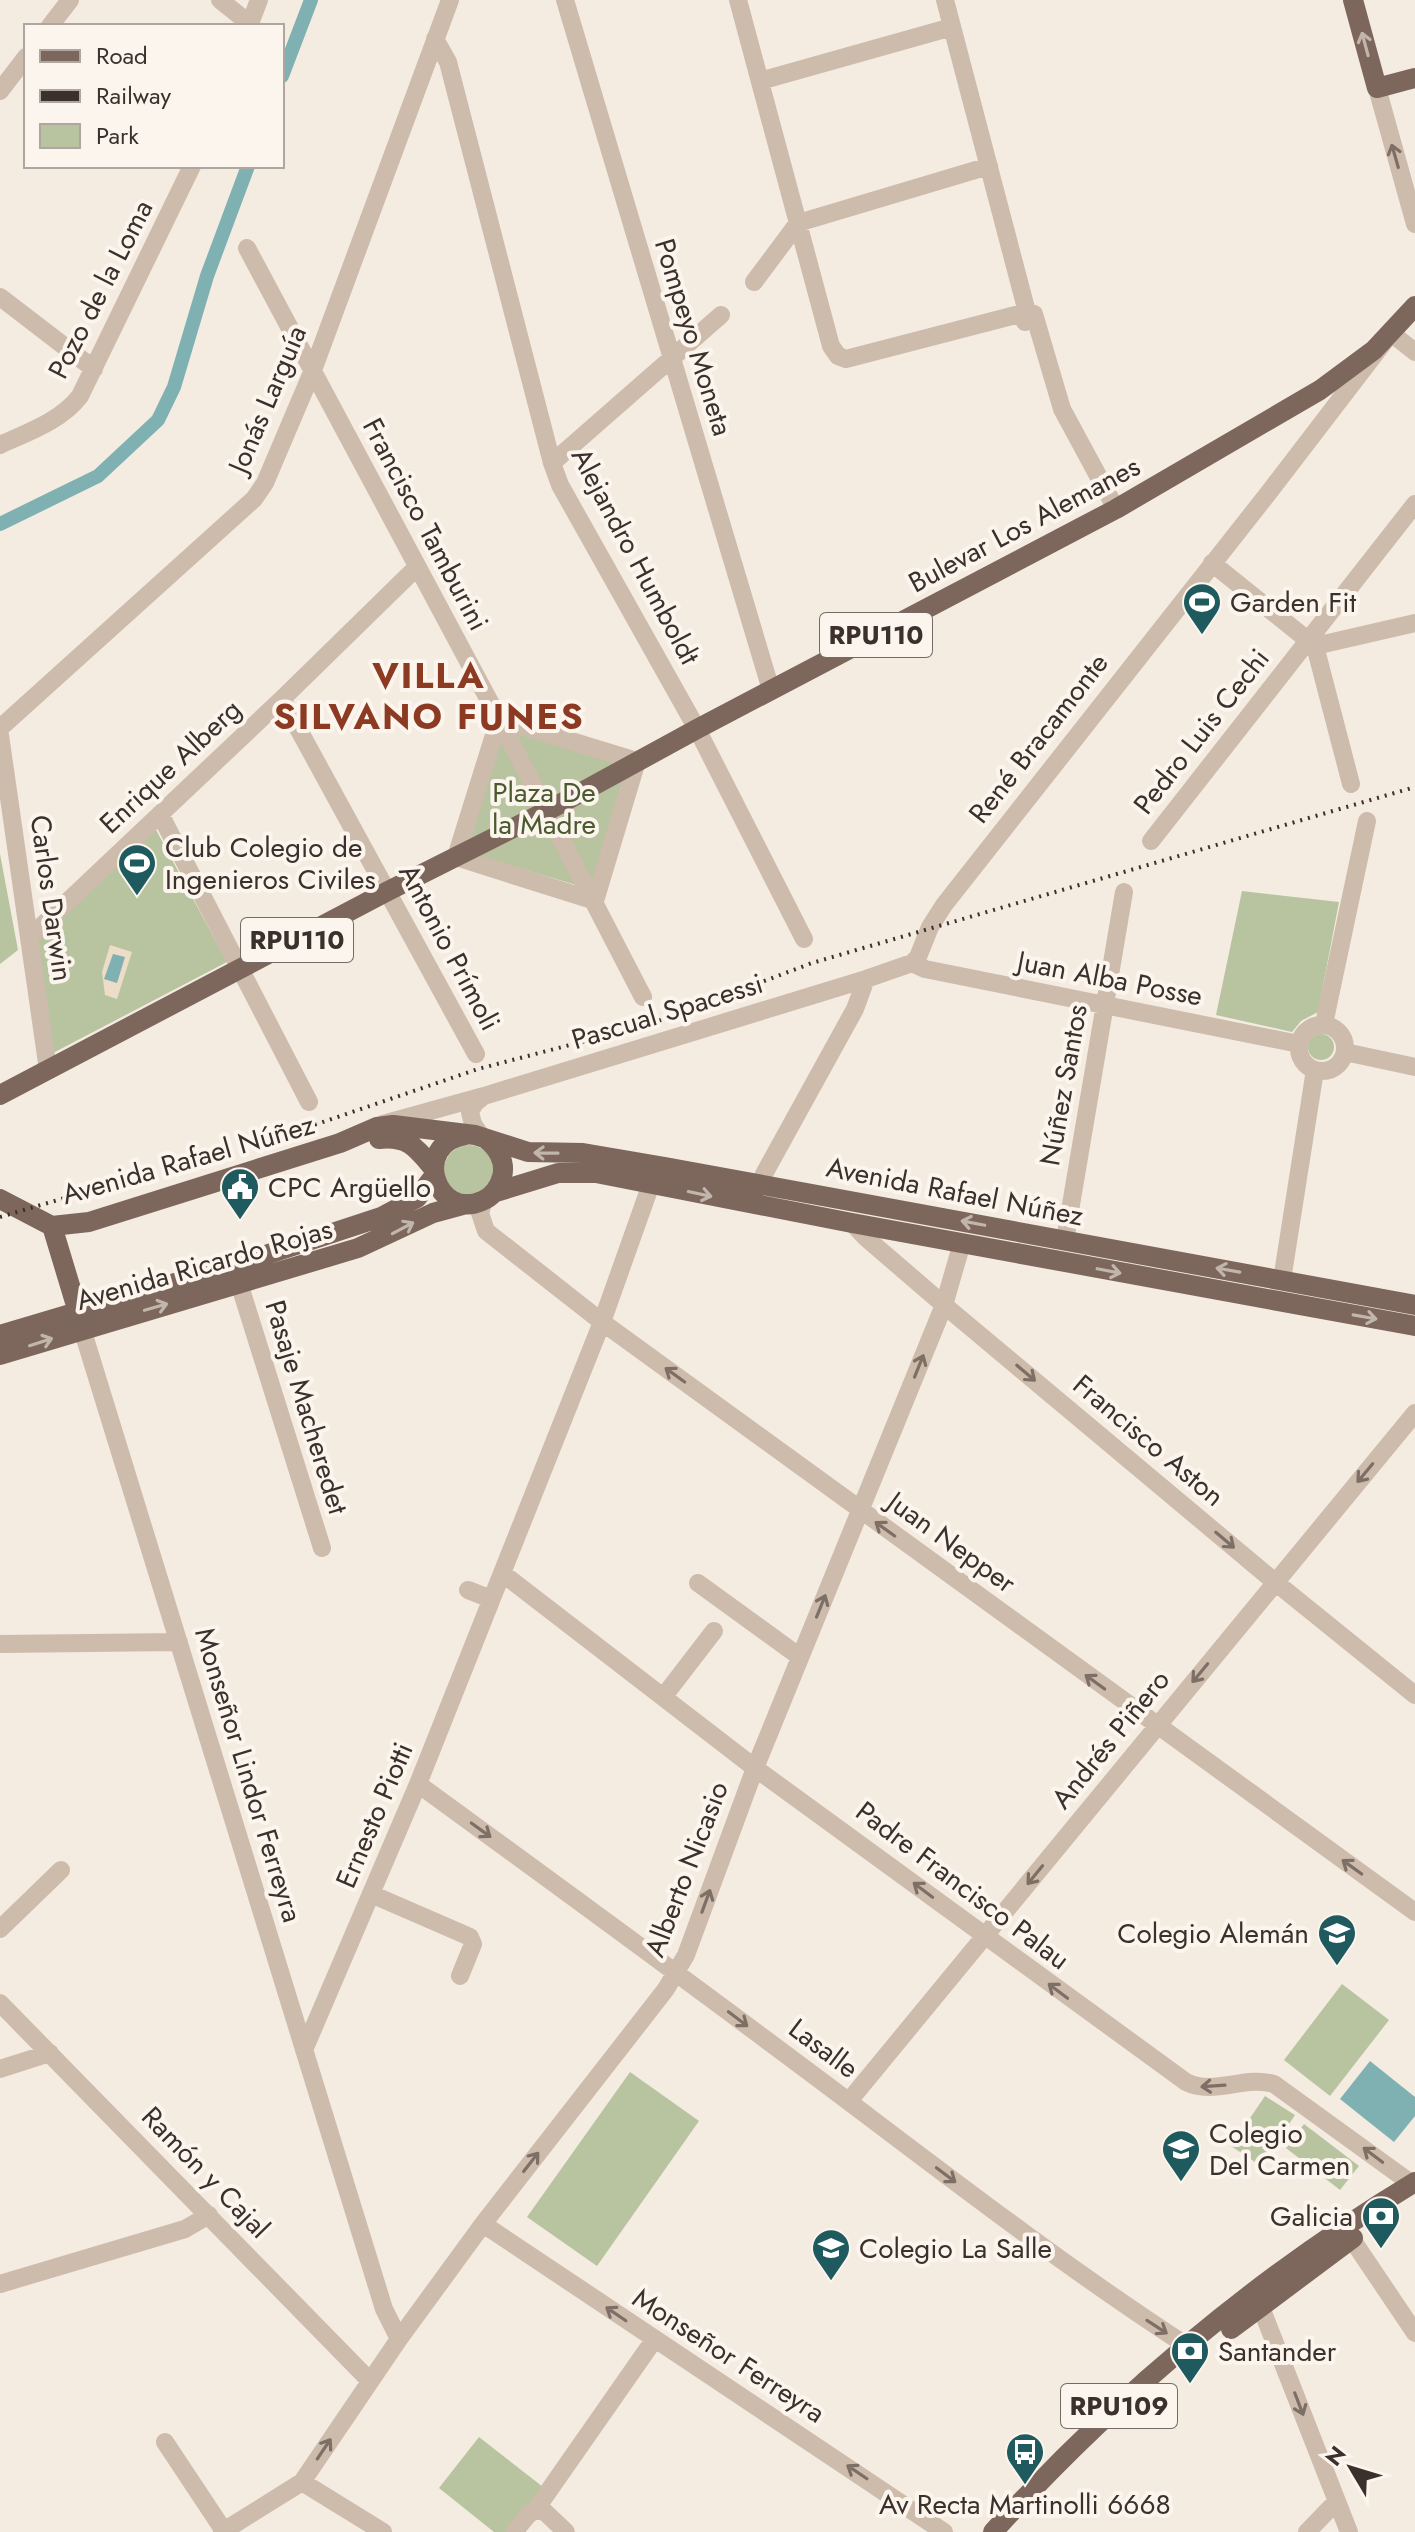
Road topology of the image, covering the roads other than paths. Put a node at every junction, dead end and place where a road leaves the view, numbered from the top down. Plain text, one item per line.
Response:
1 (70, 0) edge
2 (220, 0) edge
3 (259, 0) edge
4 (450, 0) edge
5 (565, 0) edge
6 (738, 0) edge
7 (945, 0) edge
8 (1353, 0) edge
9 (52, 24) edge
10 (248, 24) edge
11 (249, 24) edge
12 (952, 27) junction
13 (435, 39) junction
14 (24, 60) edge
15 (1415, 78) edge
16 (760, 81) junction
17 (1377, 88) junction
18 (0, 91) edge
19 (989, 166) junction
20 (191, 168) edge
21 (798, 223) junction
22 (1415, 224) edge
23 (247, 248) dead end
24 (754, 282) dead end
25 (0, 297) edge
26 (1415, 306) edge
27 (1027, 312) junction
28 (721, 315) dead end
29 (1391, 333) junction
30 (1415, 352) edge
31 (671, 358) junction
32 (94, 369) junction
33 (313, 370) junction
34 (0, 445) edge
35 (552, 463) junction
36 (1415, 504) edge
37 (1110, 512) junction
38 (1212, 563) junction
39 (417, 567) junction
40 (1415, 623) edge
41 (1311, 643) junction
42 (771, 690) junction
43 (282, 699) junction
44 (499, 719) junction
45 (0, 728) edge
46 (697, 729) junction
47 (0, 735) edge
48 (637, 761) junction
49 (1351, 784) dead end
50 (547, 811) junction
51 (160, 814) junction
52 (1367, 821) dead end
53 (1151, 841) dead end
54 (456, 857) junction
55 (388, 891) junction
56 (1124, 892) dead end
57 (595, 901) junction
58 (29, 938) junction
59 (804, 939) dead end
60 (912, 963) junction
61 (242, 969) junction
62 (866, 979) junction
63 (643, 997) dead end
64 (1104, 1006) junction
65 (1324, 1024) junction
66 (1299, 1044) junction
67 (1345, 1052) junction
68 (476, 1054) dead end
69 (1415, 1067) edge
70 (48, 1070) junction
71 (1315, 1070) junction
72 (0, 1095) edge
73 (484, 1096) junction
74 (309, 1102) dead end
75 (377, 1127) junction
76 (478, 1137) junction
77 (340, 1143) junction
78 (434, 1172) junction
79 (651, 1184) junction
80 (761, 1184) junction
81 (0, 1199) edge
82 (481, 1199) junction
83 (89, 1222) junction
84 (852, 1223) junction
85 (52, 1226) junction
86 (934, 1238) junction
87 (1065, 1240) junction
88 (962, 1243) junction
89 (62, 1258) junction
90 (1282, 1280) junction
91 (239, 1283) junction
92 (944, 1305) junction
93 (1415, 1305) edge
94 (80, 1321) junction
95 (602, 1322) junction
96 (1415, 1326) edge
97 (0, 1335) edge
98 (0, 1355) edge
99 (1415, 1413) edge
100 (860, 1510) junction
101 (322, 1548) dead end
102 (502, 1573) junction
103 (1275, 1582) junction
104 (698, 1583) dead end
105 (468, 1590) dead end
106 (491, 1599) junction
107 (714, 1631) dead end
108 (179, 1642) junction
109 (0, 1644) edge
110 (800, 1657) junction
111 (1415, 1695) edge
112 (664, 1696) junction
113 (1156, 1726) junction
114 (755, 1768) junction
115 (418, 1784) junction
116 (61, 1870) dead end
117 (1415, 1888) edge
118 (371, 1894) junction
119 (1409, 1908) edge
120 (0, 1929) edge
121 (985, 1936) junction
122 (676, 1972) junction
123 (460, 1976) dead end
124 (0, 2003) edge
125 (304, 2050) junction
126 (50, 2053) junction
127 (0, 2069) edge
128 (849, 2101) junction
129 (1414, 2189) edge
130 (209, 2215) junction
131 (483, 2224) junction
132 (1348, 2233) junction
133 (0, 2284) edge
134 (1260, 2305) junction
135 (1415, 2333) edge
136 (399, 2339) junction
137 (654, 2340) junction
138 (1192, 2351) junction
139 (370, 2381) junction
140 (165, 2442) dead end
141 (302, 2482) junction
142 (1337, 2501) junction
143 (536, 2509) junction
144 (223, 2531) edge
145 (383, 2532) edge
146 (514, 2532) edge
147 (566, 2532) edge
148 (944, 2532) edge
149 (993, 2532) edge
150 (1011, 2532) edge
151 (1307, 2532) edge
152 (1349, 2532) edge

1 - 9 street
2 - 10 street
3 - 11 street
4 - 13 street, Jonás Larguía
5 - 31 street, Pompeyo Moneta
6 - 16 street
7 - 12 street
17 -> 8 main road
12 - 16 street
12 - 19 street
13 - 33 street, Jonás Larguía
13 - 35 street, Alejandro Humboldt
14 - 18 street
15 - 17 main road
16 - 21 street
22 -> 17 street
19 - 21 street
19 - 27 street
20 - 32 street, Pozo de la Loma
21 - 24 street
21 - 27 street
23 - 33 street, Francisco Tamburini
25 - 32 street
26 - 29 main road, Bulevar Los Alemanes / RPU110
27 - 37 street
28 - 31 street
29 - 30 street
29 - 37 main road, Bulevar Los Alemanes / RPU110
29 - 38 street, René Bracamonte
31 - 35 street
31 - 42 street, Pompeyo Moneta
32 - 34 street, Pozo de la Loma
33 - 39 street, Francisco Tamburini
33 - 45 street, Jonás Larguía
35 - 46 street, Alejandro Humboldt
36 - 41 street, Pedro Luis Cechi
37 - 42 main road, Bulevar Los Alemanes / RPU110
38 - 41 street
38 - 60 street, René Bracamonte
39 - 43 street, Enrique Alberg
39 - 44 street, Francisco Tamburini
40 - 41 street
41 - 49 street
41 - 53 street, Pedro Luis Cechi
42 - 46 main road, Bulevar Los Alemanes / RPU110
43 - 51 street, Enrique Alberg
43 - 55 street, Antonio Prímoli
44 - 48 street
44 - 50 street, Francisco Tamburini
44 - 54 street
46 - 48 main road, Bulevar Los Alemanes / RPU110
46 - 59 street, Alejandro Humboldt
47 - 58 street, Carlos Darwin
48 - 50 main road, Bulevar Los Alemanes / RPU110
48 - 57 street
50 - 54 main road, Bulevar Los Alemanes / RPU110
50 - 57 street, Francisco Tamburini
51 - 58 street, Enrique Alberg
51 - 61 street
52 - 65 street
54 - 55 main road, Bulevar Los Alemanes / RPU110
54 - 57 street
55 - 61 main road, Bulevar Los Alemanes / RPU110
55 - 68 street, Antonio Prímoli
56 - 64 street, Núñez Santos
57 - 63 street, Francisco Tamburini
58 - 70 street, Carlos Darwin
60 - 62 street
60 - 64 street, Juan Alba Posse
61 - 70 main road, Bulevar Los Alemanes / RPU110
61 - 74 street
62 - 73 street, Pascual Spacessi
62 - 80 street
64 - 66 street, Juan Alba Posse
64 - 87 street, Núñez Santos
65 - 66 street
65 - 67 street
66 - 71 street
67 - 69 street
67 - 71 street
70 - 72 main road, Bulevar Los Alemanes / RPU110
71 - 90 street
73 - 75 street, Pascual Spacessi
73 - 76 street
75 - 76 main road, Avenida Rafael Núñez
75 - 77 main road, Avenida Rafael Núñez
76 - 78 main road
80 -> 76 main road, Avenida Rafael Núñez
76 - 82 main road
77 - 78 main road, Avenida Rafael Núñez
77 - 83 main road, Avenida Rafael Núñez
78 - 82 main road, Avenida Rafael Núñez
78 - 94 main road, Avenida Ricardo Rojas
79 - 82 main road, Avenida Rafael Núñez
79 -> 84 main road, Avenida Rafael Núñez
79 - 95 street
87 -> 80 main road, Avenida Rafael Núñez
81 - 85 main road
91 -> 82 main road, Avenida Ricardo Rojas
82 - 95 street, Juan Nepper
83 - 85 main road, Avenida Rafael Núñez
83 - 89 main road
84 - 86 main road, Avenida Rafael Núñez
84 - 92 street, Francisco Aston
85 - 89 main road, Monseñor Lindor Ferreyra
86 - 87 main road
86 - 88 main road, Avenida Rafael Núñez
90 -> 87 main road, Avenida Rafael Núñez
88 - 92 street, Alberto Nicasio
88 -> 96 main road, Avenida Rafael Núñez
89 - 94 main road, Monseñor Lindor Ferreyra
90 - 93 main road, Avenida Rafael Núñez
94 -> 91 main road, Avenida Ricardo Rojas
91 - 101 street, Pasaje Macheredet
100 -> 92 street, Alberto Nicasio
92 -> 103 street, Francisco Aston
94 - 97 main road, Avenida Ricardo Rojas
98 -> 94 main road, Avenida Ricardo Rojas
94 - 108 street, Monseñor Lindor Ferreyra
100 -> 95 street, Juan Nepper
95 - 102 street
99 -> 103 street, Andrés Piñero
110 -> 100 street, Alberto Nicasio
113 -> 100 street, Juan Nepper
102 - 106 street, Ernesto Piotti
102 - 112 street, Padre Francisco Palau
103 - 111 street, Francisco Aston
103 -> 113 street, Andrés Piñero
104 - 110 street
105 - 106 street
106 - 115 street, Ernesto Piotti
107 - 112 street
108 - 109 street
108 - 125 street, Monseñor Lindor Ferreyra
110 - 114 street, Alberto Nicasio
112 - 114 street, Padre Francisco Palau
119 -> 113 street, Juan Nepper
113 -> 121 street, Andrés Piñero
121 -> 114 street, Padre Francisco Palau
122 -> 114 street, Alberto Nicasio
115 - 118 street, Ernesto Piotti
115 -> 122 street, Lasalle
116 - 120 street
117 - 119 street
118 - 123 street
118 - 125 street, Ernesto Piotti
121 - 128 street, Andrés Piñero
129 -> 121 street, Padre Francisco Palau
122 -> 128 street, Lasalle
131 -> 122 street, Alberto Nicasio
124 - 126 street, Ramón y Cajal
125 - 136 street, Monseñor Lindor Ferreyra
126 - 127 street
126 - 130 street, Ramón y Cajal
128 -> 138 street, Lasalle
129 - 132 main road, RPU109
130 - 133 street
130 - 139 street, Ramón y Cajal
131 - 136 street, Alberto Nicasio
137 -> 131 street, Monseñor Ferreyra
132 - 134 main road, RPU109
132 - 135 street
132 - 138 main road, RPU109
134 - 138 main road, RPU109
134 -> 142 street
136 - 139 street, Alberto Nicasio
137 - 143 street
148 -> 137 street, Monseñor Ferreyra
138 - 149 main road, RPU109
138 - 150 main road, RPU109
141 -> 139 street, Alberto Nicasio
140 - 144 street
141 - 144 street, Alberto Nicasio
141 - 145 street
142 - 151 street
142 - 152 street
143 - 146 street
143 - 147 street

